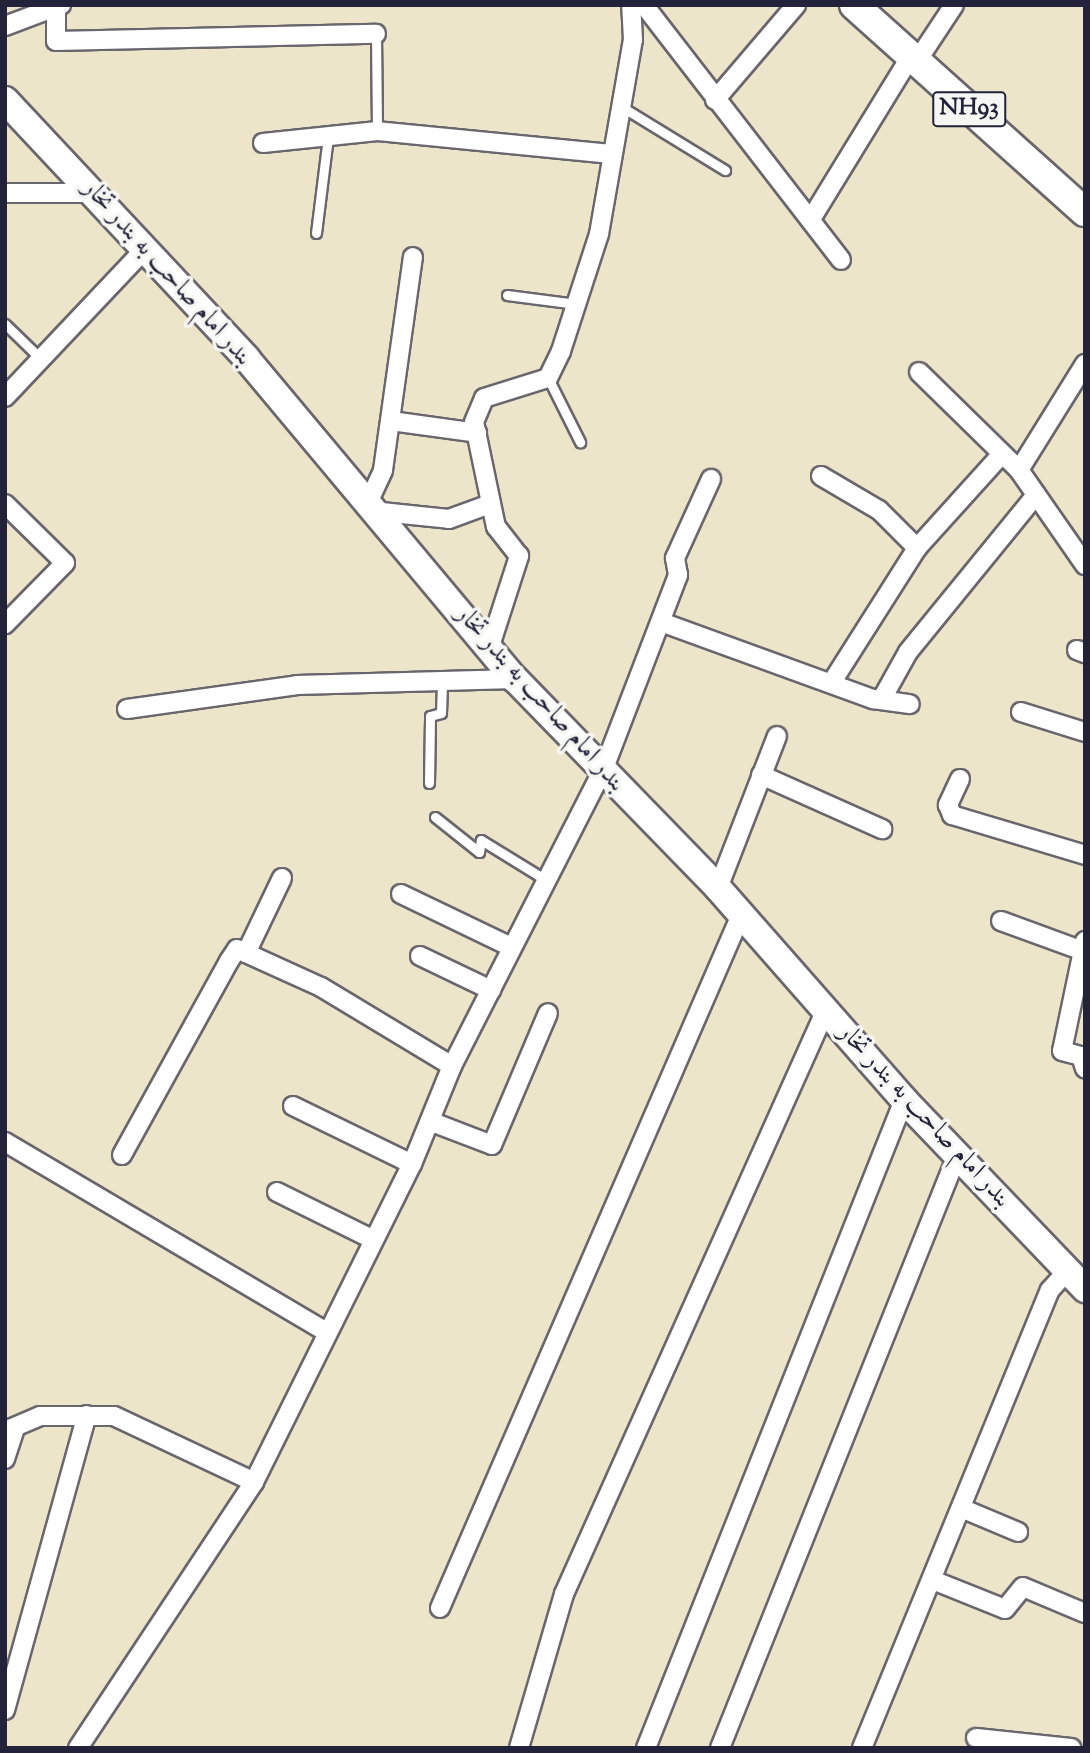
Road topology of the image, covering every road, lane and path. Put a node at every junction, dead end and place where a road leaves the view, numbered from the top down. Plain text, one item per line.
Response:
1 (631, 5) edge
2 (644, 5) edge
3 (796, 5) edge
4 (854, 5) edge
5 (954, 5) edge
6 (58, 8) edge
7 (5, 26) edge
8 (376, 34) joint
9 (914, 59) junction
10 (5, 100) edge
11 (715, 100) junction
12 (622, 107) junction
13 (377, 131) junction
14 (328, 137) junction
15 (262, 143) dead end
16 (610, 154) junction
17 (724, 170) dead end
18 (5, 193) edge
19 (95, 193) junction
20 (1085, 212) edge
21 (811, 219) junction
22 (316, 233) dead end
23 (145, 249) junction
24 (413, 257) dead end
25 (841, 260) dead end
26 (507, 295) dead end
27 (576, 304) junction
28 (5, 324) edge
29 (41, 359) junction
30 (1085, 363) edge
31 (919, 372) dead end
32 (548, 378) junction
33 (5, 397) edge
34 (391, 421) junction
35 (477, 433) junction
36 (580, 442) dead end
37 (1002, 454) junction
38 (1019, 470) junction
39 (821, 476) dead end
40 (711, 479) dead end
41 (1036, 495) junction
42 (5, 504) edge
43 (490, 504) junction
44 (369, 508) junction
45 (917, 548) junction
46 (1085, 565) edge
47 (661, 622) junction
48 (5, 624) edge
49 (490, 646) junction
50 (515, 679) junction
51 (442, 680) junction
52 (832, 682) junction
53 (883, 697) junction
54 (911, 704) dead end
55 (127, 709) dead end
56 (1021, 712) dead end
57 (1085, 732) edge
58 (777, 736) dead end
59 (604, 768) junction
60 (761, 775) junction
61 (960, 779) dead end
62 (429, 783) dead end
63 (435, 817) dead end
64 (882, 829) dead end
65 (1085, 855) edge
66 (282, 878) dead end
67 (546, 880) junction
68 (718, 888) junction
69 (401, 894) dead end
70 (740, 917) junction
71 (1001, 921) dead end
72 (1084, 946) edge
73 (510, 947) junction
74 (246, 953) junction
75 (420, 956) dead end
76 (491, 990) junction
77 (825, 1012) junction
78 (548, 1013) dead end
79 (452, 1066) junction
80 (1085, 1068) edge
81 (904, 1100) junction
82 (293, 1107) dead end
83 (432, 1122) junction
84 (5, 1142) edge
85 (958, 1153) junction
86 (122, 1155) dead end
87 (412, 1164) junction
88 (277, 1192) dead end
89 (372, 1239) junction
90 (1079, 1277) edge
91 (325, 1331) junction
92 (87, 1415) junction
93 (10, 1430) edge
94 (5, 1459) edge
95 (254, 1482) junction
96 (961, 1508) junction
97 (1018, 1532) dead end
98 (935, 1581) junction
99 (440, 1608) dead end
100 (1085, 1613) edge
101 (5, 1710) edge
102 (976, 1738) dead end
103 (78, 1748) edge
104 (519, 1748) edge
105 (646, 1748) edge
106 (720, 1748) edge
107 (862, 1748) edge
108 (1071, 1748) edge

1 - 12 street
2 - 11 street
3 - 11 street
4 - 9 main road, NH93
5 - 9 street
6 - 7 street
6 - 8 street
8 - 13 lane
9 - 20 main road, NH93
9 - 21 street
10 - 19 main road, بندر امام صاحب به بندر تخار
11 - 21 street
12 - 16 street
12 - 17 lane
13 - 14 street
13 - 16 street
14 - 15 street
14 - 22 lane
16 - 27 street
18 - 19 street
19 - 23 main road, بندر امام صاحب به بندر تخار
21 - 25 street
23 - 29 street
23 - 44 main road, بندر امام صاحب به بندر تخار
24 - 34 street
26 - 27 lane
27 - 32 street
28 - 29 lane
29 - 33 street
30 - 38 street
31 - 37 street
32 - 35 street
32 - 36 lane
34 - 35 street
34 - 44 street
35 - 43 street
37 - 38 street
37 - 45 street
38 - 41 street
39 - 45 street
40 - 47 street
41 - 46 street
41 - 53 street
42 - 48 street
43 - 44 street
43 - 49 street
44 - 49 main road, بندر امام صاحب به بندر تخار
45 - 52 street
47 - 52 street
47 - 59 street
49 - 50 main road, بندر امام صاحب به بندر تخار
50 - 51 street
50 - 59 main road, بندر امام صاحب به بندر تخار
51 - 55 street
51 - 62 lane
52 - 53 street
53 - 54 street
56 - 57 street
58 - 60 street
59 - 67 street
59 - 68 main road, بندر امام صاحب به بندر تخار
60 - 64 street
60 - 68 street
61 - 65 street
63 - 67 lane
66 - 74 street
67 - 73 street
68 - 70 main road, بندر امام صاحب به بندر تخار
69 - 73 street
70 - 77 main road, بندر امام صاحب به بندر تخار
70 - 99 street
71 - 72 street
72 - 80 street
73 - 76 street
74 - 79 street
74 - 86 street
75 - 76 street
76 - 79 street
77 - 81 main road, بندر امام صاحب به بندر تخار
77 - 104 street
78 - 83 street
79 - 83 street
81 - 85 main road, بندر امام صاحب به بندر تخار
81 - 105 street
82 - 87 street
83 - 87 street
84 - 91 street
85 - 90 main road, بندر امام صاحب به بندر تخار
85 - 106 street
87 - 89 street
88 - 89 street
89 - 91 street
90 - 96 street
91 - 95 street
92 - 93 street
92 - 95 street
92 - 101 street
93 - 94 street
95 - 103 street
96 - 97 street
96 - 98 street
98 - 100 street
98 - 107 street
102 - 108 street

